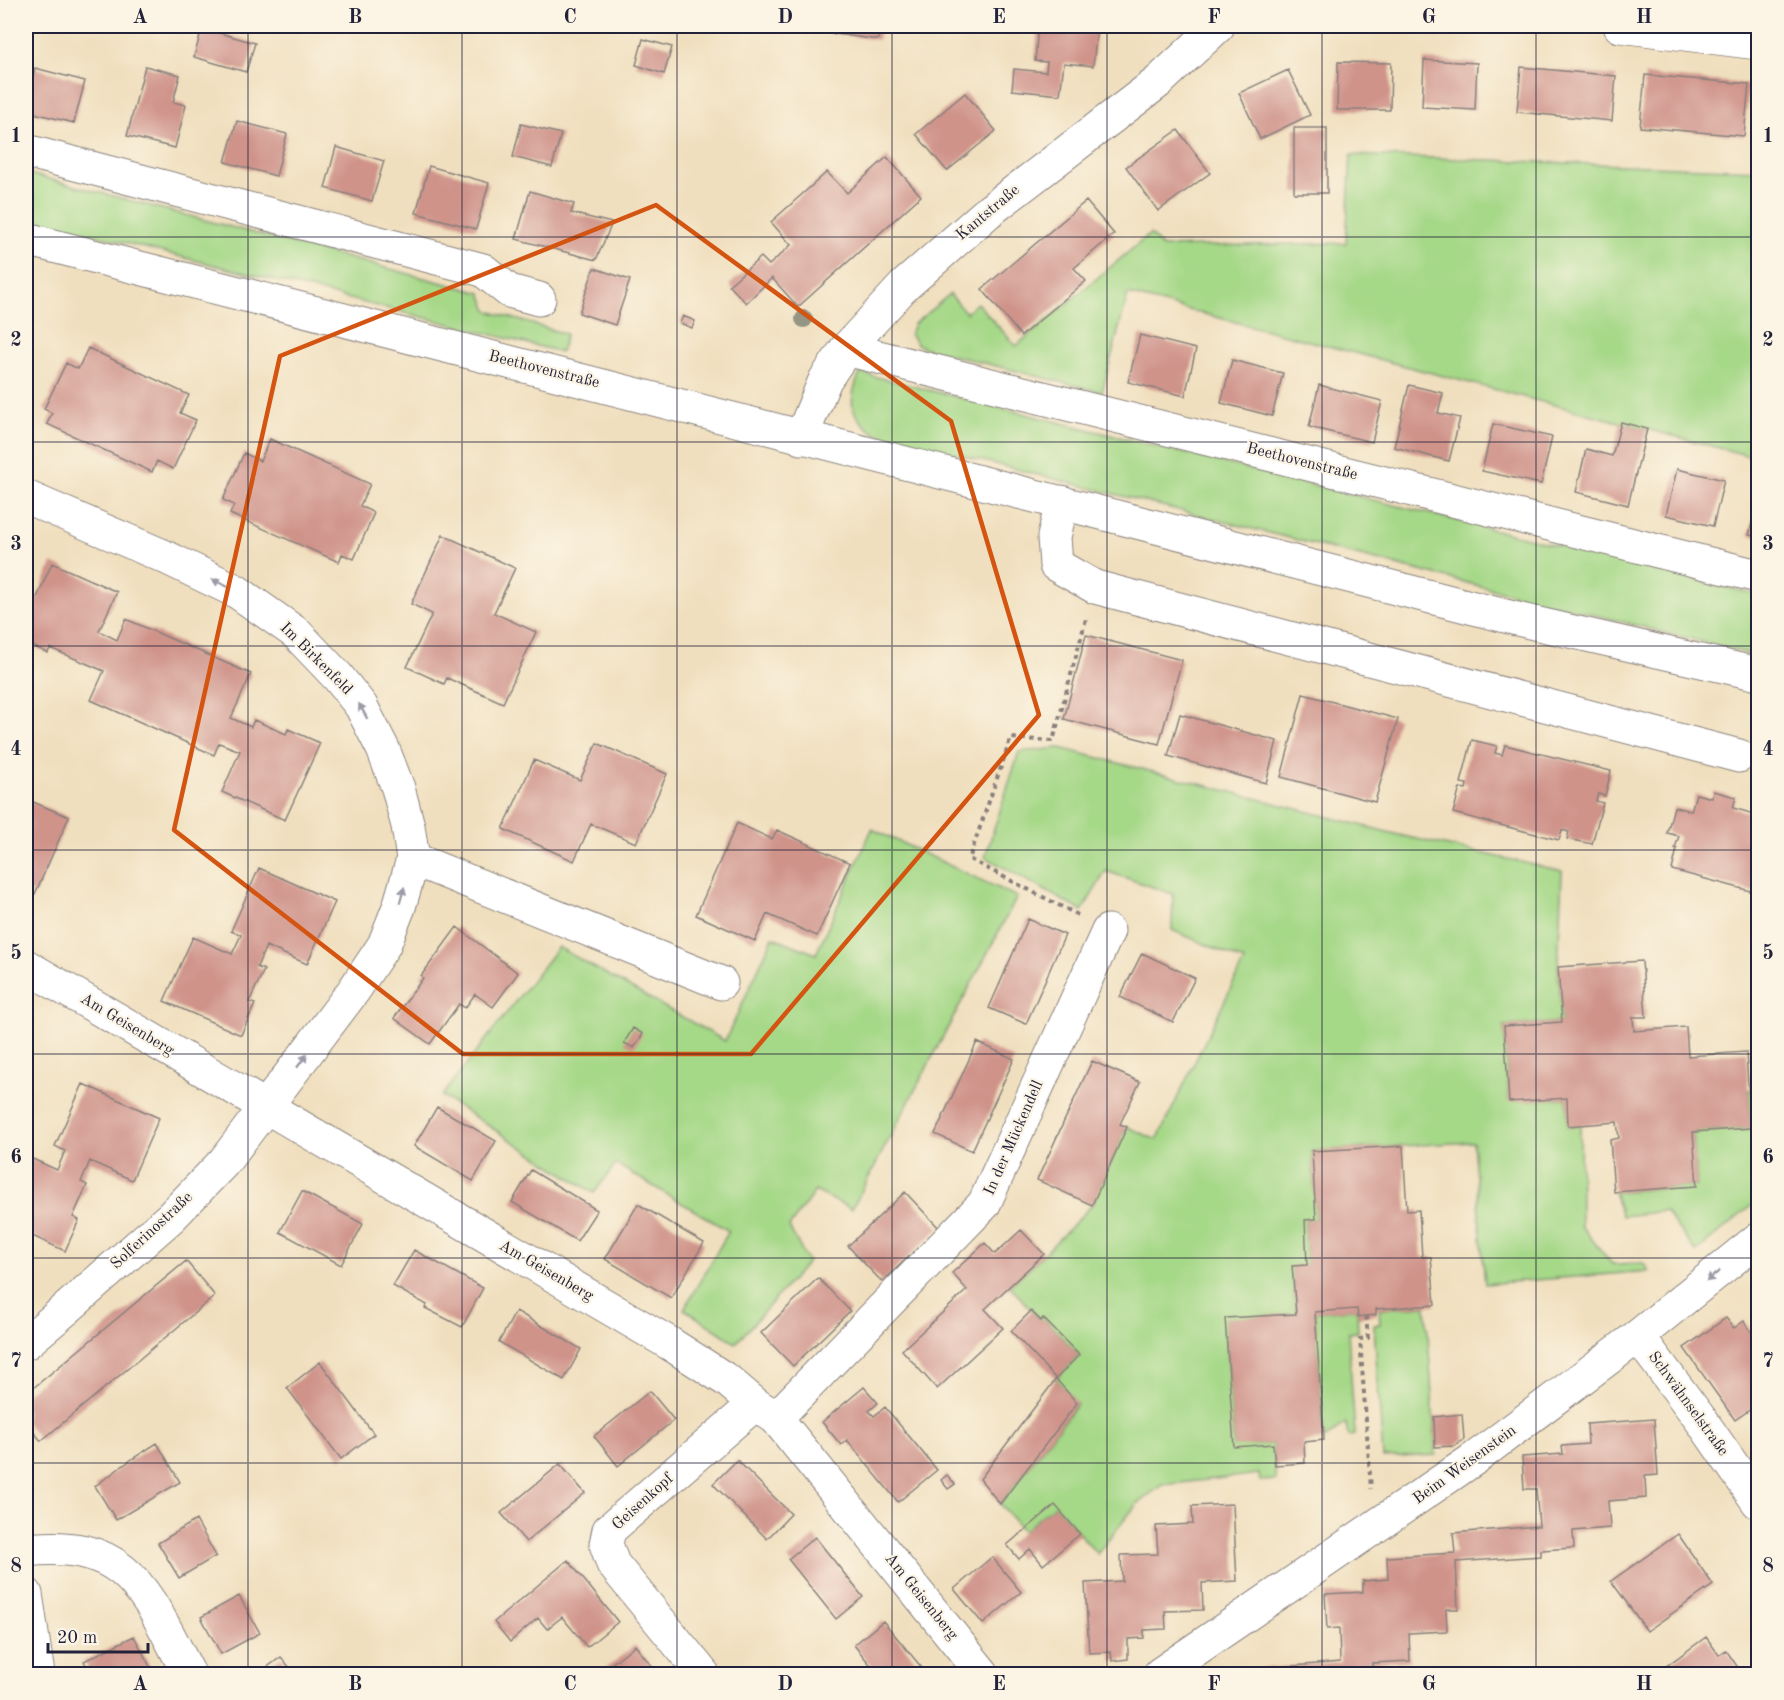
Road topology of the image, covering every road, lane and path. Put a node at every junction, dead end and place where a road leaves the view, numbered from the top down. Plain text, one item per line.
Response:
1 (1620, 26) edge
2 (1209, 28) edge
3 (1758, 43) edge
4 (26, 151) edge
5 (26, 239) edge
6 (539, 299) dead end
7 (846, 349) junction
8 (801, 438) junction
9 (26, 497) edge
10 (1062, 502) junction
11 (1758, 576) edge
12 (1095, 586) junction
13 (1758, 674) edge
14 (1739, 756) dead end
15 (413, 859) junction
16 (1108, 931) joint
17 (26, 966) edge
18 (721, 983) dead end
19 (267, 1108) junction
20 (1758, 1239) edge
21 (1366, 1316) dead end
22 (1638, 1335) junction
23 (26, 1343) edge
24 (765, 1411) junction
25 (1371, 1492) dead end
26 (1758, 1502) edge
27 (26, 1550) edge
28 (26, 1594) edge
29 (38, 1674) edge
30 (189, 1674) edge
31 (703, 1674) edge
32 (983, 1674) edge
33 (1160, 1674) edge

1 - 3 street
2 - 7 street, Kantstraße
4 - 6 street
5 - 8 street, Beethovenstraße
7 - 8 street, Kantstraße
7 - 11 street, Beethovenstraße
8 - 10 street, Beethovenstraße
15 -> 9 street, Im Birkenfeld
10 - 12 street
10 - 13 street, Beethovenstraße
12 - 14 street
12 - 16 path
15 - 18 street
19 -> 15 street, Im Birkenfeld
16 - 24 street, In der Mückendell
17 - 19 street, Am Geisenberg
19 - 23 street, Solferinostraße
19 - 24 street, Am Geisenberg
20 -> 22 street, Beim Weisenstein
21 - 25 path
22 - 26 street, Schwähnselstraße
22 - 33 street, Beim Weisenstein
24 - 31 street, Geisenkopf
24 - 32 street, Am Geisenberg
27 - 30 street
28 - 29 street

